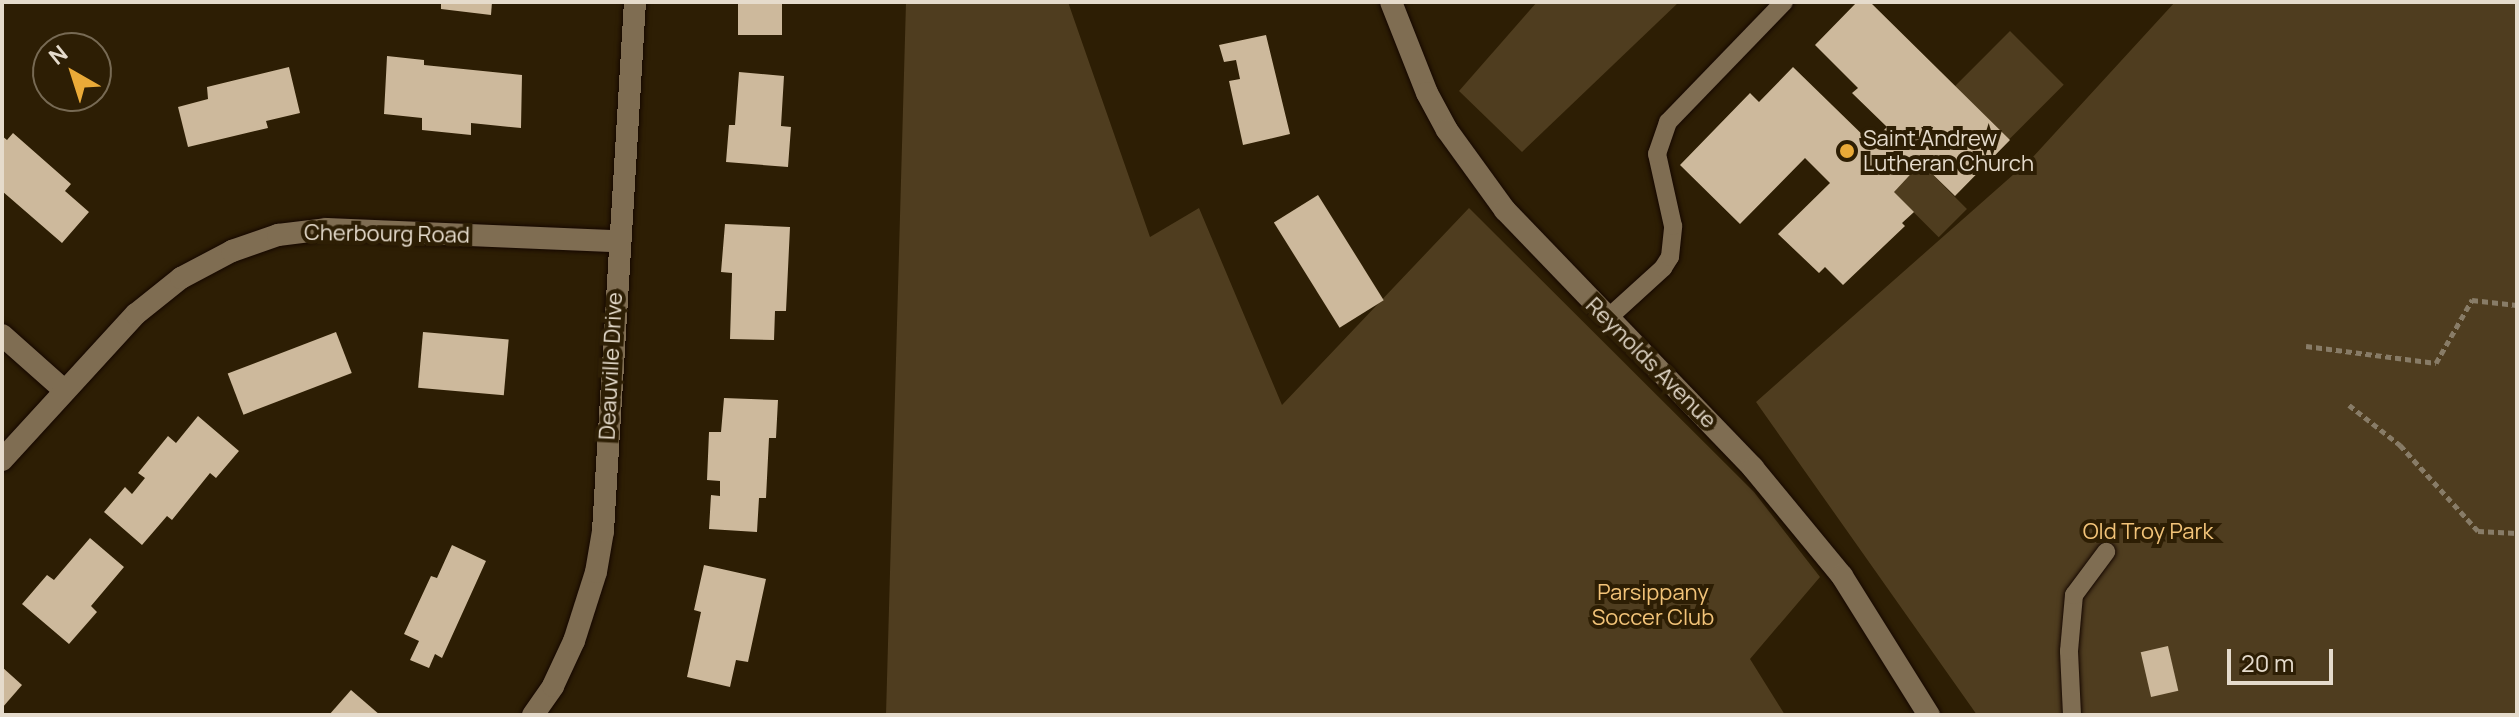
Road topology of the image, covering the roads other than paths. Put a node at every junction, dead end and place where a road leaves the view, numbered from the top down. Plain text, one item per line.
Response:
1 (635, 2) edge
2 (1391, 2) edge
3 (1784, 2) edge
4 (618, 241) junction
5 (1607, 319) junction
6 (2, 335) edge
7 (64, 390) junction
8 (2, 460) edge
9 (2106, 552) dead end
10 (533, 715) edge
11 (1929, 715) edge
12 (2072, 715) edge

1 - 4 street, Deauville Drive
2 - 5 street, Reynolds Avenue
3 - 5 lane
4 - 7 street, Cherbourg Road
4 - 10 street, Deauville Drive
5 - 11 street, Reynolds Avenue
6 - 7 street
7 - 8 street, Cherbourg Road
9 - 12 lane

